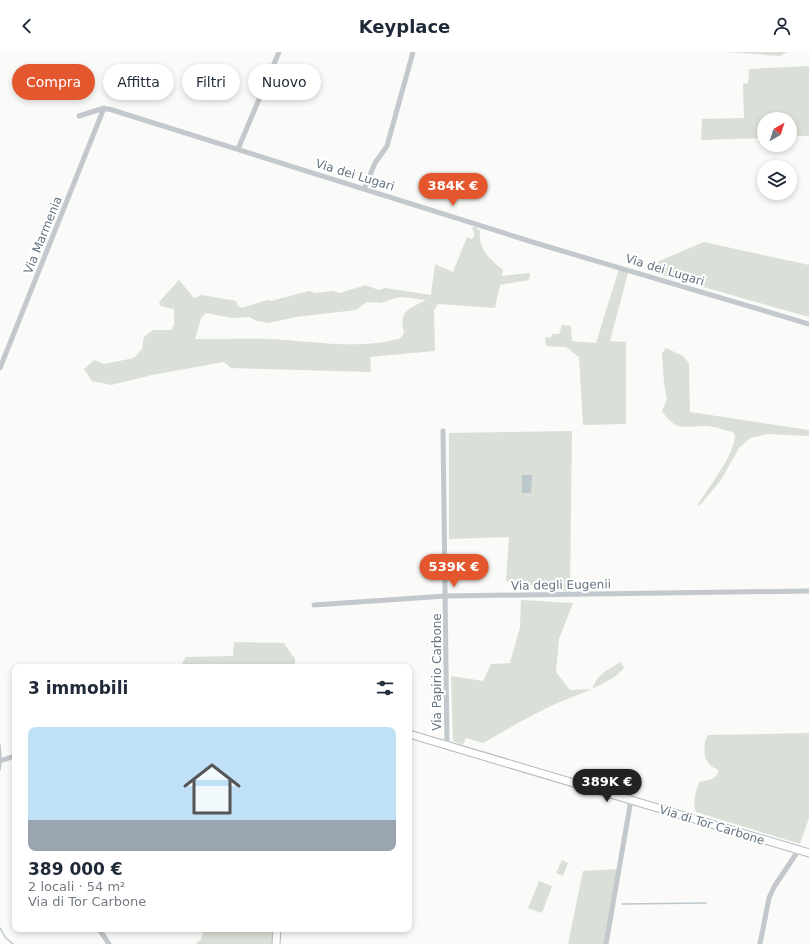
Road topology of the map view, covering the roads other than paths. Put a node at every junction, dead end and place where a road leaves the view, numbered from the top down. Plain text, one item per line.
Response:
1 (279, 52) edge
2 (413, 52) edge
3 (104, 108) junction
4 (79, 116) dead end
5 (238, 149) junction
6 (364, 188) junction
7 (809, 324) edge
8 (0, 368) edge
9 (443, 431) dead end
10 (809, 591) edge
11 (446, 596) junction
12 (314, 605) dead end
13 (412, 735) edge
14 (447, 744) junction
15 (12, 757) edge
16 (0, 761) edge
17 (631, 800) junction
18 (798, 851) junction
19 (809, 853) edge
20 (101, 932) edge
21 (277, 932) edge
22 (109, 944) edge
23 (276, 944) edge
24 (606, 944) edge
25 (760, 944) edge

1 - 5 street
2 - 6 street
3 - 4 street
3 - 5 street, Via dei Lugari
3 - 8 street, Via Marmenia
5 - 6 street, Via dei Lugari
6 - 7 street, Via dei Lugari
9 - 11 street, Via Papirio Carbone
10 - 11 street, Via degli Eugenii
11 - 12 street, Via degli Eugenii
11 - 14 street, Via Papirio Carbone
13 - 14 main road, Via di Tor Carbone
14 - 17 main road, Via di Tor Carbone
15 - 16 street
17 - 18 main road, Via di Tor Carbone
17 - 24 street
18 - 19 main road, Via di Tor Carbone
18 - 25 street
20 - 22 street
21 - 23 main road

